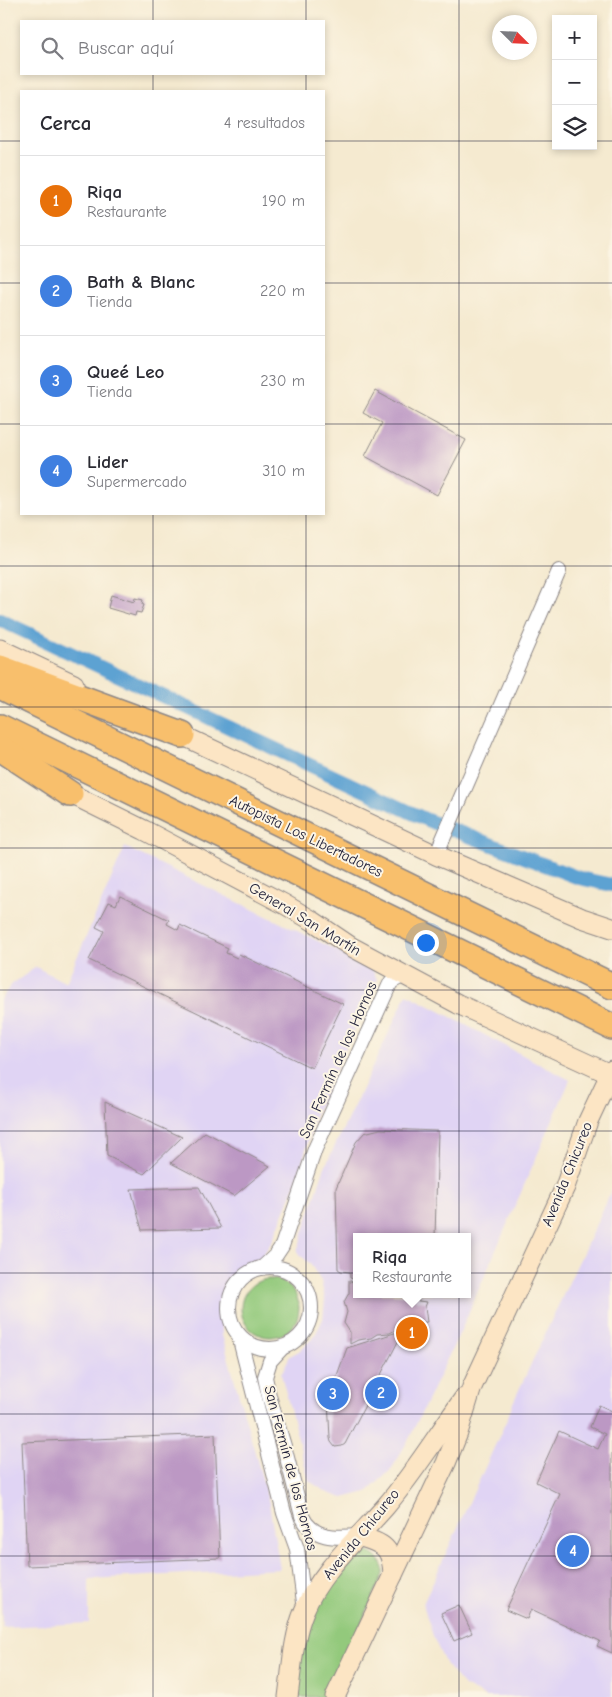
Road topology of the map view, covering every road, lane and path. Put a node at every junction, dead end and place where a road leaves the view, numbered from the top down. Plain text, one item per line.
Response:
1 (559, 570) dead end
2 (0, 649) edge
3 (0, 668) edge
4 (0, 686) edge
5 (0, 727) edge
6 (182, 735) junction
7 (0, 748) edge
8 (0, 760) edge
9 (70, 794) junction
10 (436, 855) junction
11 (612, 928) edge
12 (394, 974) junction
13 (610, 985) edge
14 (602, 1022) edge
15 (611, 1073) edge
16 (286, 1237) junction
17 (262, 1268) junction
18 (295, 1276) junction
19 (239, 1336) junction
20 (282, 1348) junction
21 (472, 1387) junction
22 (358, 1536) junction
23 (393, 1575) junction
24 (305, 1610) junction
25 (290, 1693) edge
26 (336, 1697) edge

1 - 10 street
2 - 6 main road
3 - 6 highway
4 - 13 highway, Autopista Los Libertadores
5 - 14 highway
6 - 10 main road
7 - 9 highway
8 - 9 main road, General San Martín
9 - 12 main road, General San Martín
10 - 11 main road
12 - 15 main road, General San Martín
12 - 16 street, San Fermín de los Hornos
15 - 21 main road, Avenida Chicureo
16 - 17 street, San Fermín de los Hornos
16 - 18 street, San Fermín de los Hornos
17 - 18 street
17 - 19 street
18 - 20 street
19 - 20 street
19 - 24 street, San Fermín de los Hornos
20 - 22 street, San Fermín de los Hornos
21 - 22 main road, Avenida Chicureo
21 - 23 main road, Avenida Chicureo
22 - 23 main road
22 - 24 main road, Avenida Chicureo
23 - 26 main road, Avenida Chicureo
24 - 25 main road, Avenida Chicureo

